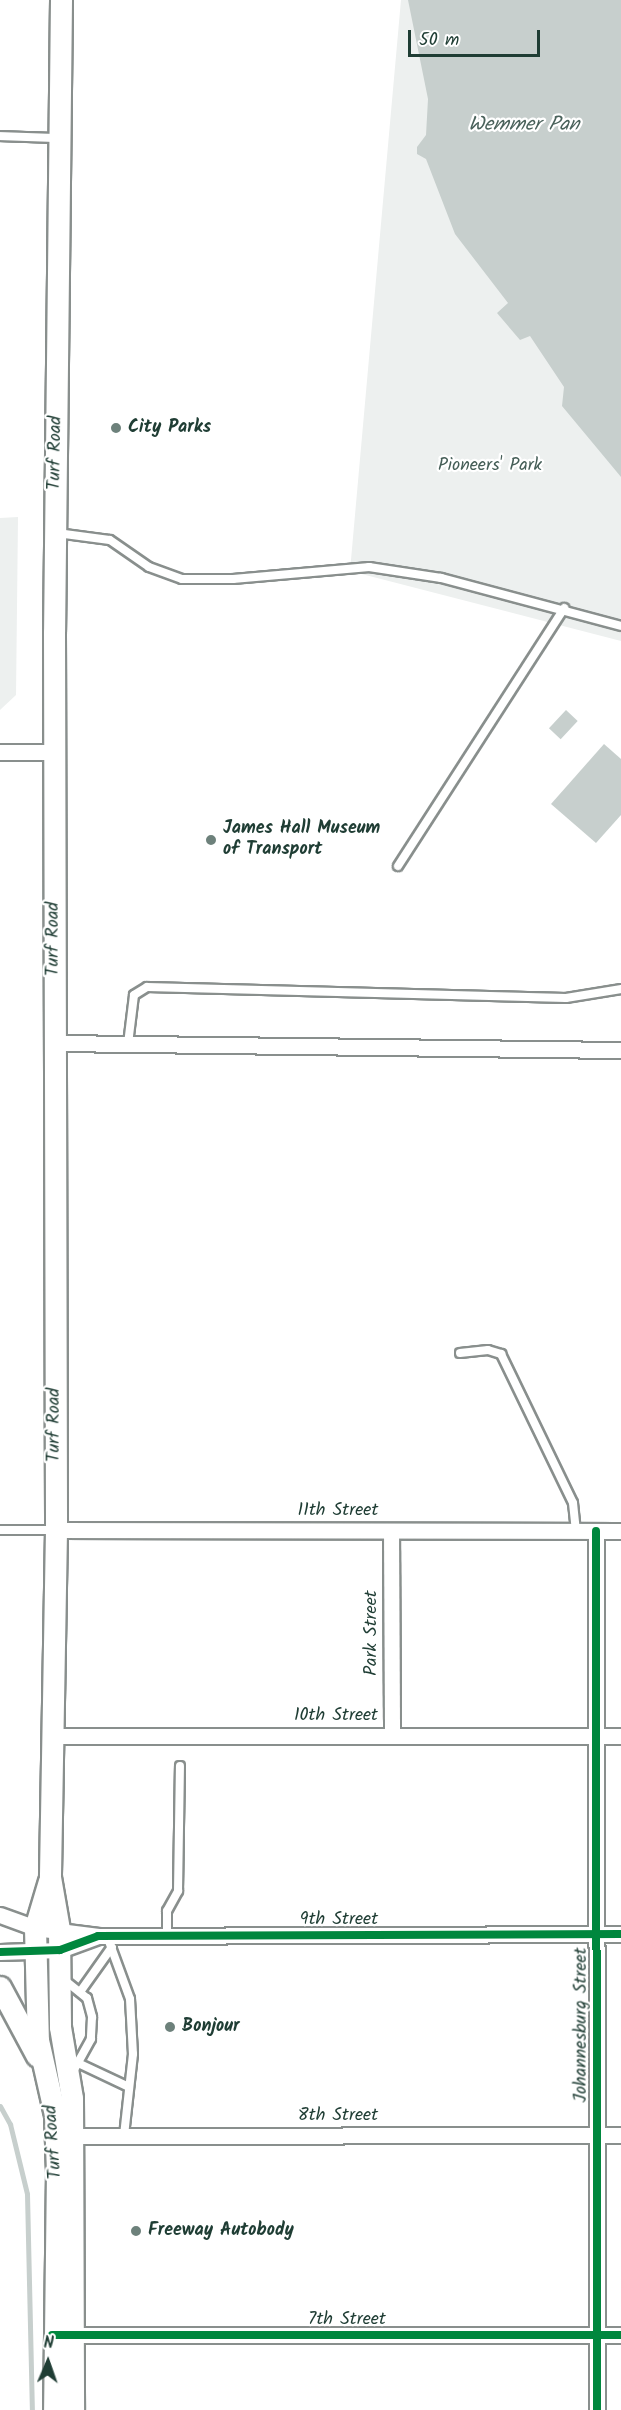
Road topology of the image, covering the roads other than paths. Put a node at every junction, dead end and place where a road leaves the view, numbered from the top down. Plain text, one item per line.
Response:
1 (61, 0) edge
2 (0, 136) edge
3 (60, 138) junction
4 (55, 533) junction
5 (564, 608) junction
6 (621, 626) edge
7 (0, 752) edge
8 (54, 752) junction
9 (398, 866) dead end
10 (621, 989) edge
11 (55, 1043) junction
12 (128, 1044) junction
13 (621, 1050) edge
14 (460, 1353) dead end
15 (0, 1530) edge
16 (56, 1530) junction
17 (391, 1531) junction
18 (576, 1531) junction
19 (596, 1531) junction
20 (621, 1531) edge
21 (52, 1736) junction
22 (392, 1736) junction
23 (596, 1736) junction
24 (621, 1736) edge
25 (180, 1766) dead end
26 (50, 1877) junction
27 (0, 1915) edge
28 (35, 1928) junction
29 (597, 1934) junction
30 (621, 1934) edge
31 (166, 1936) junction
32 (59, 1940) junction
33 (106, 1940) junction
34 (0, 1952) edge
35 (35, 1952) junction
36 (59, 1976) junction
37 (0, 1987) edge
38 (80, 1992) junction
39 (41, 2061) junction
40 (73, 2072) junction
41 (129, 2087) junction
42 (65, 2136) junction
43 (124, 2136) junction
44 (597, 2136) junction
45 (621, 2136) edge
46 (63, 2335) junction
47 (597, 2335) junction
48 (621, 2335) edge
49 (54, 2410) edge
50 (73, 2410) edge
51 (597, 2410) edge

1 - 3 main road, Turf Road
2 - 3 lane
3 - 4 main road, Turf Road
4 - 5 lane
4 - 8 main road, Turf Road
5 - 6 lane
5 - 9 lane
7 - 8 street
8 - 11 main road, Turf Road
10 - 12 lane
11 - 12 street
11 - 16 main road, Turf Road
12 - 13 street
14 - 18 lane
15 - 16 lane
16 - 17 street, 11th Street
16 - 21 main road, Turf Road
17 - 18 street, 11th Street
17 - 22 street, Park Street
18 - 19 street, 11th Street
19 - 20 street, 11th Street
19 - 23 street, Johannesburg Street
21 - 22 street, 10th Street
21 - 26 main road, Turf Road
22 - 23 street, 10th Street
23 - 24 street, 10th Street
23 - 29 street, Johannesburg Street
25 - 31 lane
26 - 28 main road, Turf Road
26 - 32 main road, Turf Road
27 - 28 street
28 - 32 street
28 - 35 main road, Turf Road
29 - 30 street, 9th Street
29 - 31 street, 9th Street
29 - 44 street, Johannesburg Street
31 - 33 street, 9th Street
32 - 33 street, 9th Street
32 - 35 street
32 - 36 main road, Turf Road
33 - 38 lane
33 - 41 lane
34 - 35 street
35 - 39 main road, Turf Road
36 - 38 lane
36 - 40 main road, Turf Road
37 - 39 main road
38 - 40 lane
39 - 42 main road, Turf Road
40 - 41 lane
40 - 42 main road, Turf Road
41 - 43 lane
42 - 43 street, 8th Street
42 - 46 main road, Turf Road
43 - 44 street, 8th Street
44 - 45 street, 8th Street
44 - 47 street, Johannesburg Street
46 - 47 street, 7th Street
46 - 49 main road, Turf Road
46 - 50 main road, Turf Road
47 - 48 street, 7th Street
47 - 51 street, Johannesburg Street

